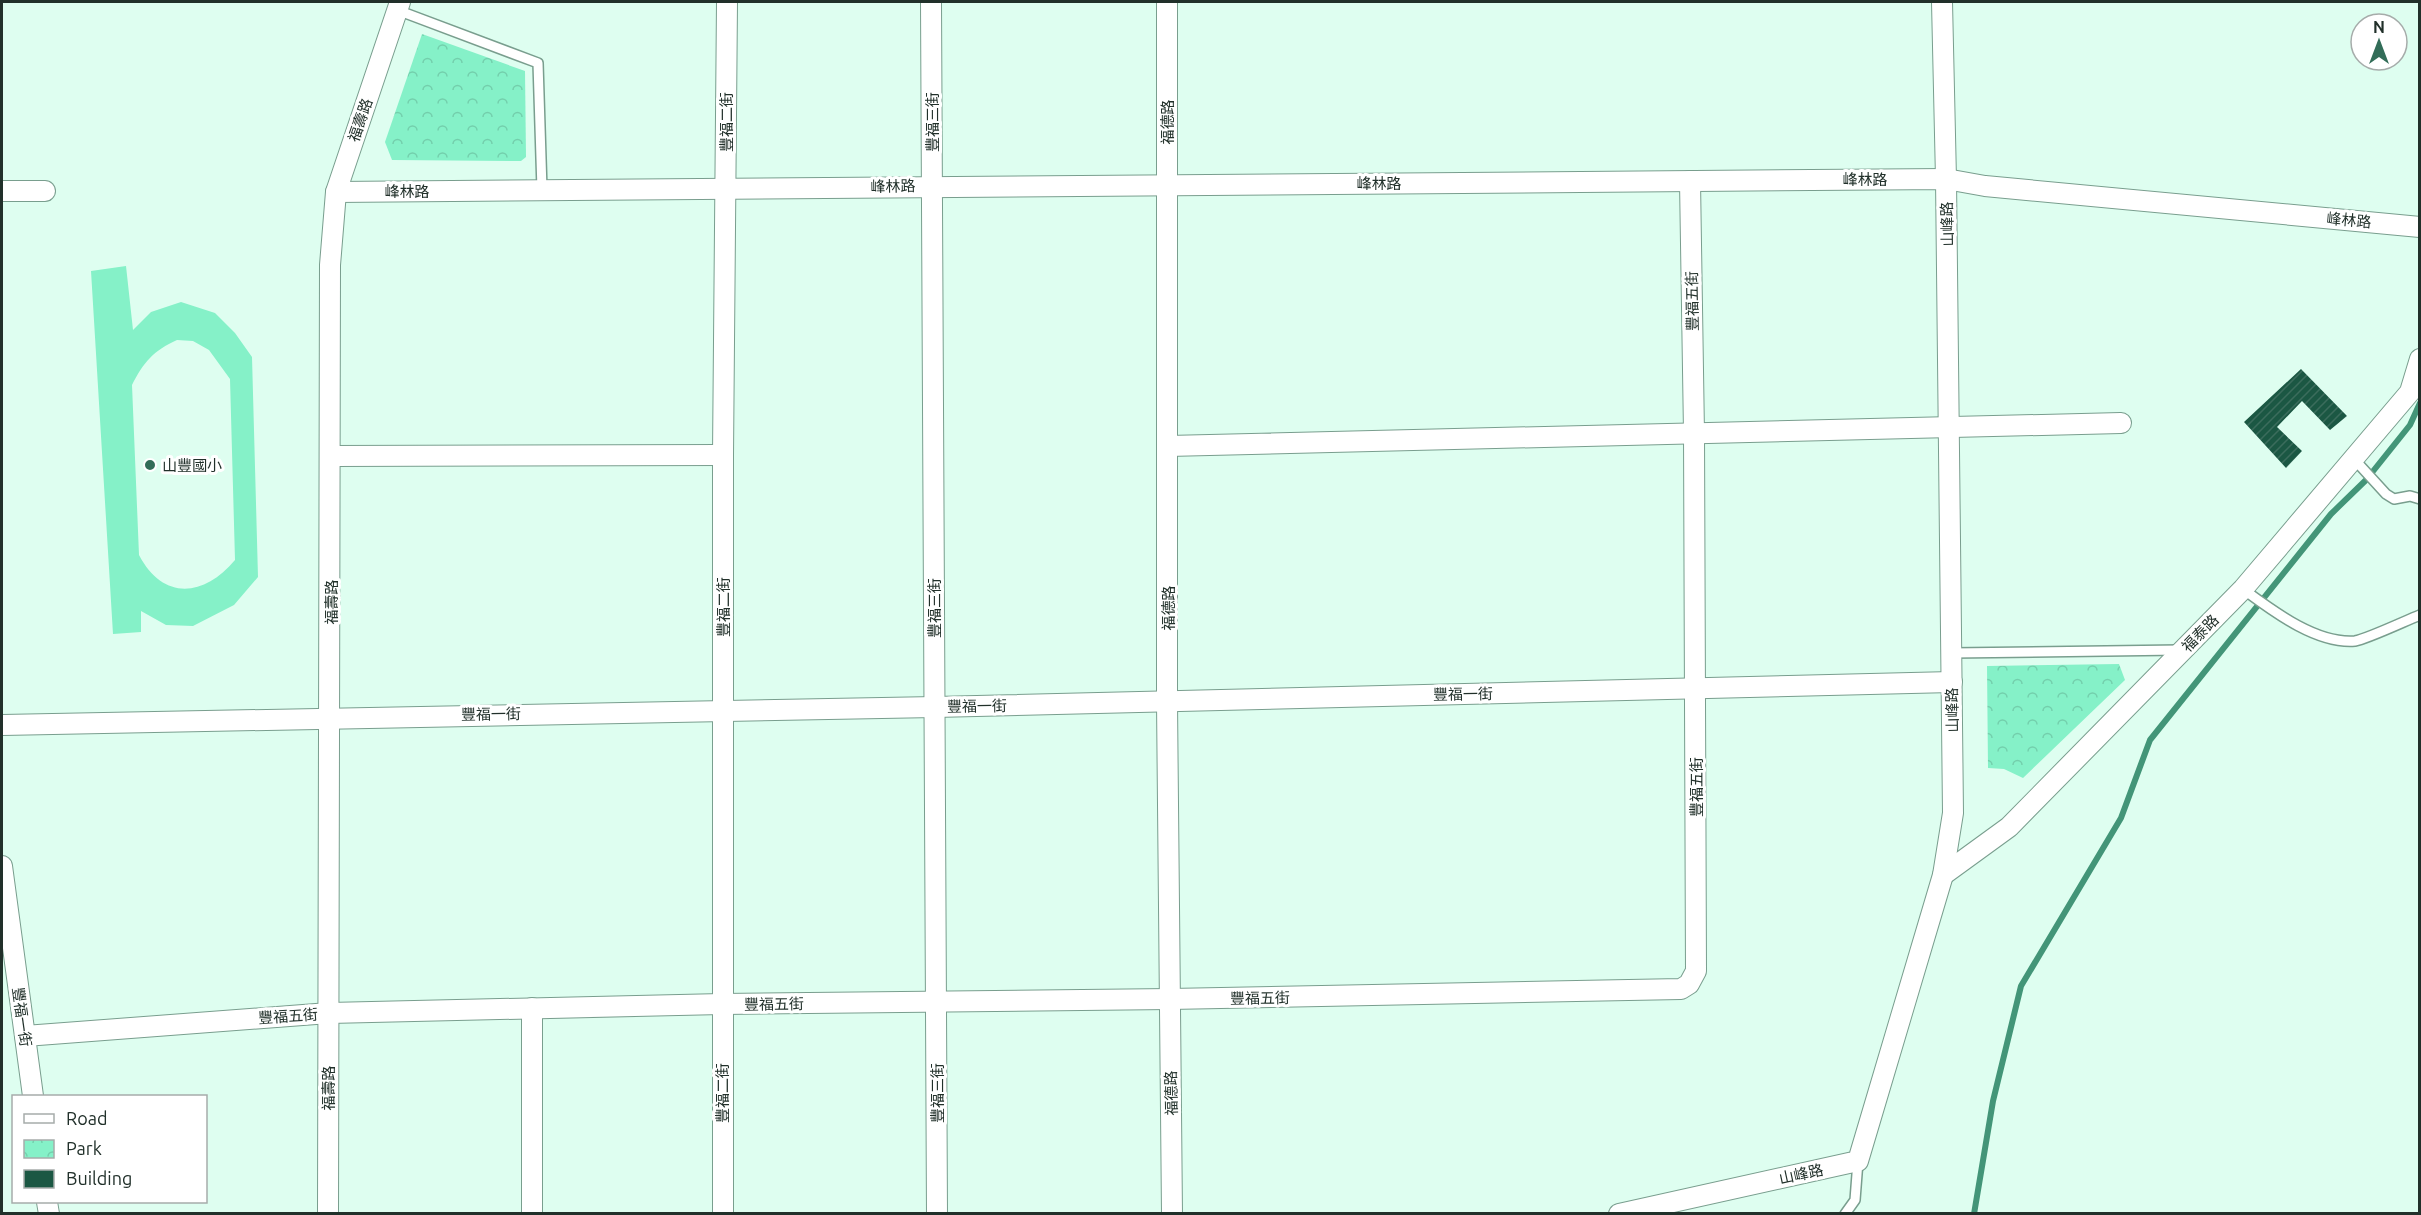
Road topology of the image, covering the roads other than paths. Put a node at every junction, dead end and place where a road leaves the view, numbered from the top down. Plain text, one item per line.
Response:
1 (727, 2) edge
2 (931, 2) edge
3 (1167, 2) edge
4 (1942, 2) edge
5 (398, 6) edge
6 (1946, 178) junction
7 (1690, 181) junction
8 (933, 185) junction
9 (1168, 185) junction
10 (725, 188) junction
11 (542, 190) junction
12 (2, 191) edge
13 (45, 191) dead end
14 (336, 192) junction
15 (2420, 227) edge
16 (2420, 359) edge
17 (2121, 423) dead end
18 (1948, 427) junction
19 (1694, 433) junction
20 (1168, 446) junction
21 (723, 455) junction
22 (331, 456) junction
23 (2354, 459) junction
24 (2420, 499) edge
25 (2242, 589) junction
26 (2420, 615) edge
27 (2183, 650) junction
28 (1952, 653) junction
29 (1952, 682) junction
30 (1696, 688) junction
31 (1167, 702) junction
32 (934, 707) junction
33 (723, 710) junction
34 (330, 717) junction
35 (2, 725) edge
36 (2, 866) edge
37 (1943, 875) junction
38 (1170, 999) junction
39 (937, 1002) junction
40 (722, 1004) junction
41 (532, 1008) junction
42 (329, 1013) junction
43 (25, 1036) junction
44 (33, 1095) edge
45 (1858, 1161) junction
46 (328, 1214) edge
47 (532, 1214) edge
48 (723, 1214) edge
49 (937, 1214) edge
50 (1172, 1214) edge
51 (1619, 1214) edge
52 (1845, 1214) edge

1 - 10 street, 豐福二街
2 - 8 street, 豐福三街
3 - 9 street, 福德路
4 - 6 street, 山峰路
5 - 11 lane
5 - 14 street, 福壽路
6 - 7 street, 峰林路
6 - 15 street, 峰林路
6 - 18 street, 山峰路
7 - 9 street, 峰林路
7 - 19 street, 豐福五街
8 - 9 street, 峰林路
8 - 10 street, 峰林路
8 - 32 street, 豐福三街
9 - 20 street, 福德路
10 - 11 street, 峰林路
10 - 21 street, 豐福二街
11 - 14 street, 峰林路
12 - 13 street
14 - 22 street, 福壽路
16 - 23 street, 福泰路
17 - 18 street
18 - 19 street
18 - 28 street, 山峰路
19 - 20 street
19 - 30 street, 豐福五街
20 - 31 street, 福德路
21 - 22 street
21 - 33 street, 豐福二街
22 - 34 street, 福壽路
23 - 24 lane
23 - 25 street, 福泰路
25 - 26 lane
25 - 27 street, 福泰路
27 - 28 lane
27 - 37 street, 福泰路
28 - 29 street, 山峰路
29 - 30 street, 豐福一街
29 - 37 street, 山峰路
30 - 31 street, 豐福一街
30 - 38 street, 豐福五街
31 - 32 street, 豐福一街
31 - 38 street, 福德路
32 - 33 street, 豐福一街
32 - 39 street, 豐福三街
33 - 34 street, 豐福一街
33 - 40 street, 豐福二街
34 - 35 street, 豐福一街
34 - 42 street, 福壽路
36 - 43 street, 豐福一街
37 - 45 street, 山峰路
38 - 39 street, 豐福五街
38 - 50 street, 福德路
39 - 40 street, 豐福五街
39 - 49 street, 豐福三街
40 - 41 street, 豐福五街
40 - 48 street, 豐福二街
41 - 42 street, 豐福五街
41 - 47 street
42 - 43 street, 豐福五街
42 - 46 street, 福壽路
43 - 44 street, 豐福一街
45 - 51 street, 山峰路
45 - 52 lane

